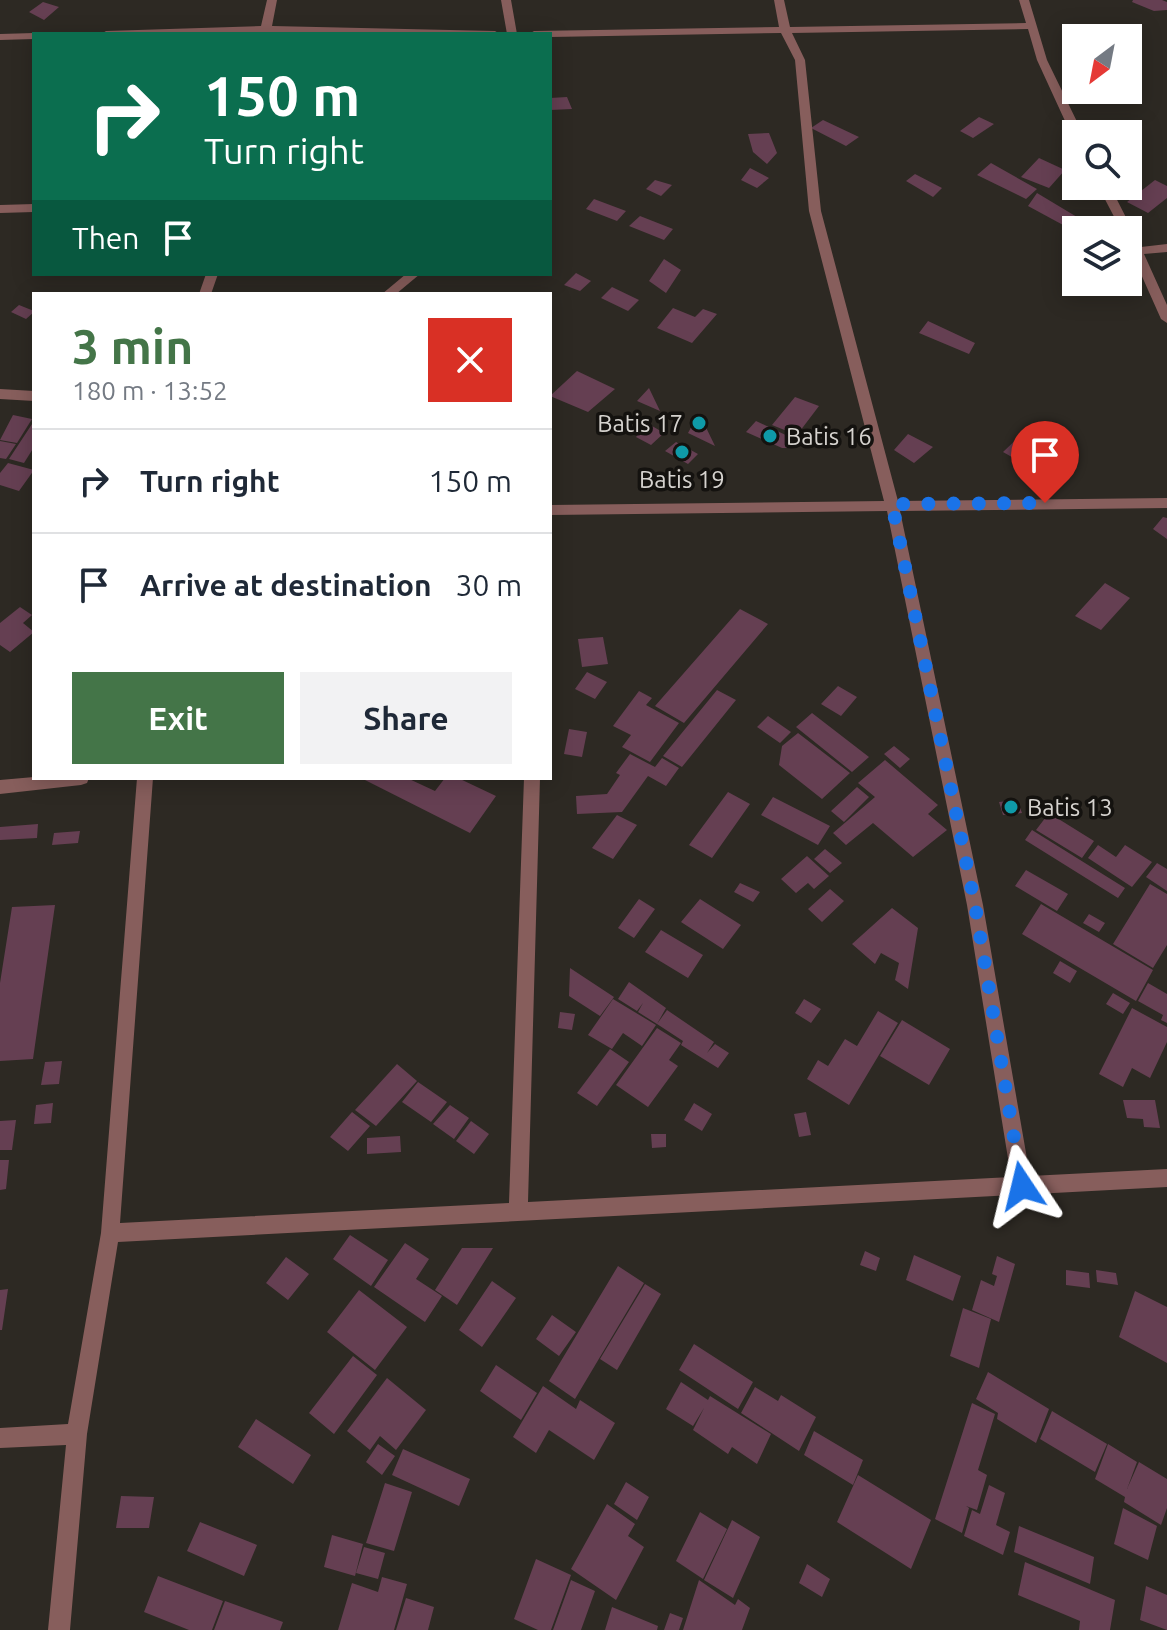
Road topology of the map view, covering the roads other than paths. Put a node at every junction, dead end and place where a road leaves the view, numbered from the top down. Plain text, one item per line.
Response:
1 (272, 0) edge
2 (506, 0) edge
3 (779, 0) edge
4 (1024, 0) edge
5 (1032, 26) junction
6 (785, 30) junction
7 (265, 32) edge
8 (512, 32) edge
9 (552, 34) edge
10 (32, 36) edge
11 (0, 37) edge
12 (1070, 120) edge
13 (32, 208) edge
14 (0, 209) edge
15 (1167, 248) edge
16 (1142, 251) edge
17 (1142, 260) edge
18 (411, 276) edge
19 (391, 292) edge
20 (1167, 319) edge
21 (0, 394) edge
22 (32, 396) edge
23 (1167, 503) edge
24 (892, 504) junction
25 (552, 510) edge
26 (63, 780) edge
27 (145, 780) edge
28 (532, 780) edge
29 (0, 787) edge
30 (1167, 1178) edge
31 (1022, 1186) junction
32 (518, 1212) junction
33 (110, 1233) junction
34 (77, 1434) junction
35 (0, 1438) edge
36 (59, 1630) edge

1 - 7 street
2 - 8 street
3 - 6 street
4 - 5 street
5 - 6 street
5 - 12 street
6 - 9 street
6 - 24 street
10 - 11 street
13 - 14 street
15 - 16 street
17 - 20 street
18 - 19 street
21 - 22 street
23 - 24 street
24 - 25 street
24 - 31 street
26 - 29 street
27 - 33 street
28 - 32 street
30 - 31 street
31 - 32 street
32 - 33 street
33 - 34 street
34 - 35 street
34 - 36 street

